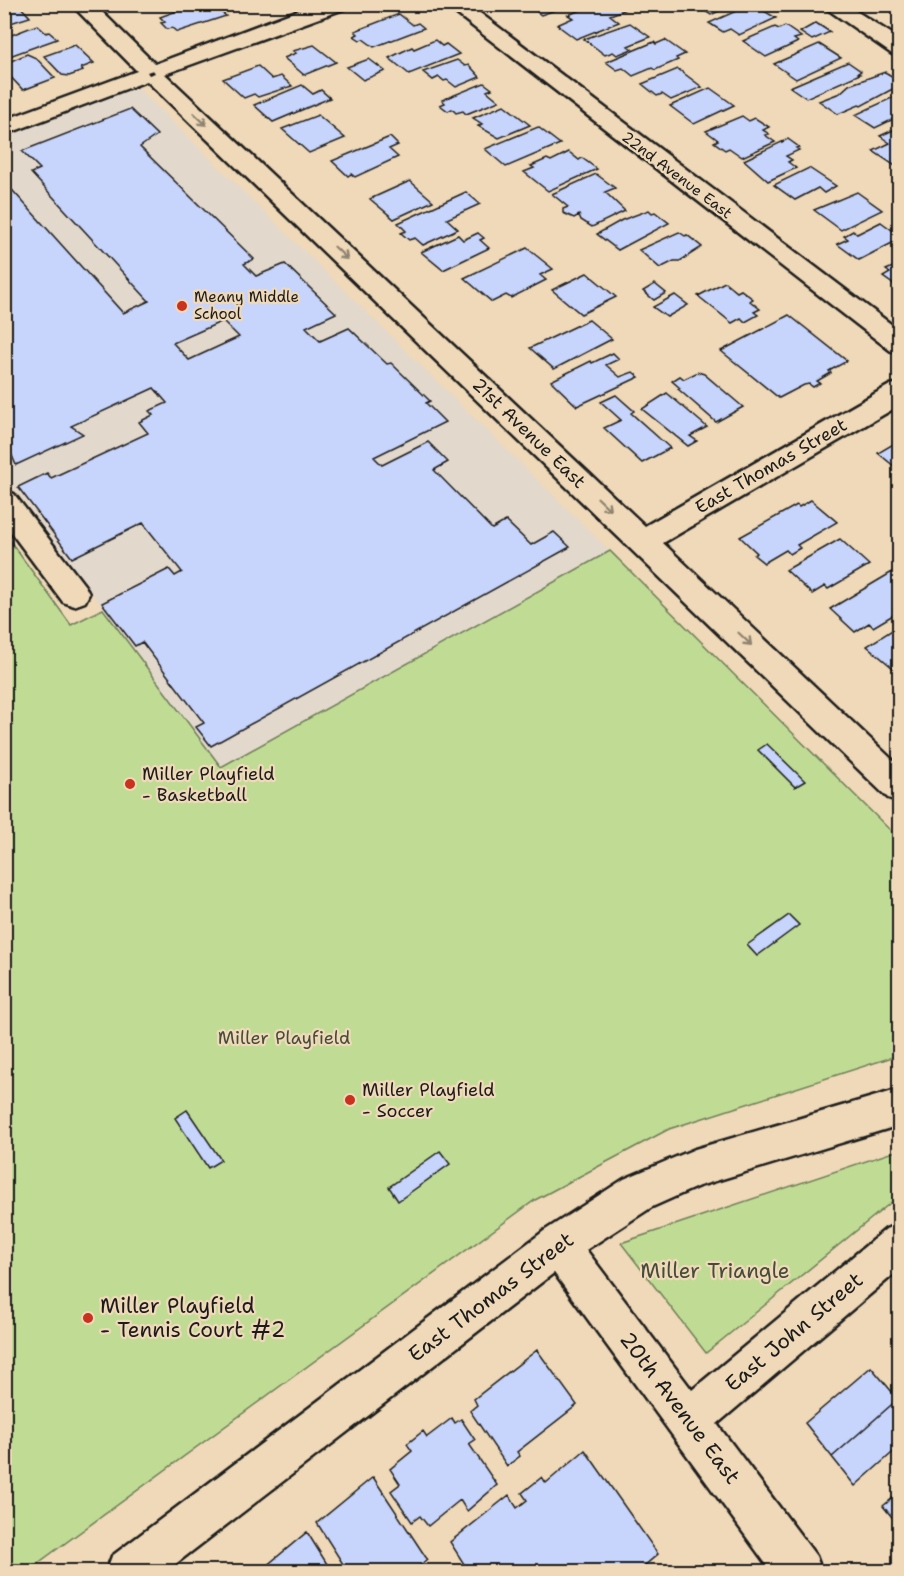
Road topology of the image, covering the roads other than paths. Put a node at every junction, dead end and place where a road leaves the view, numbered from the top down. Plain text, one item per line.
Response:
1 (81, 4) edge
2 (336, 4) edge
3 (454, 4) edge
4 (830, 4) edge
5 (900, 49) edge
6 (151, 73) junction
7 (4, 128) edge
8 (900, 345) edge
9 (900, 392) edge
10 (4, 501) edge
11 (643, 541) junction
12 (74, 594) dead end
13 (900, 788) edge
14 (900, 1107) edge
15 (900, 1243) edge
16 (558, 1245) junction
17 (689, 1420) junction
18 (128, 1572) edge
19 (800, 1572) edge

1 - 6 street, 21st Avenue East
2 - 6 street
3 - 8 street, 22nd Avenue East
4 - 5 street
6 - 7 street
6 -> 11 street, 21st Avenue East
9 - 11 street, East Thomas Street
10 - 12 street
11 -> 13 street, 21st Avenue East
14 - 16 street, East Thomas Street
15 - 17 street, East John Street
16 - 17 street, 20th Avenue East
16 - 18 street, East Thomas Street
17 - 19 street, 20th Avenue East

